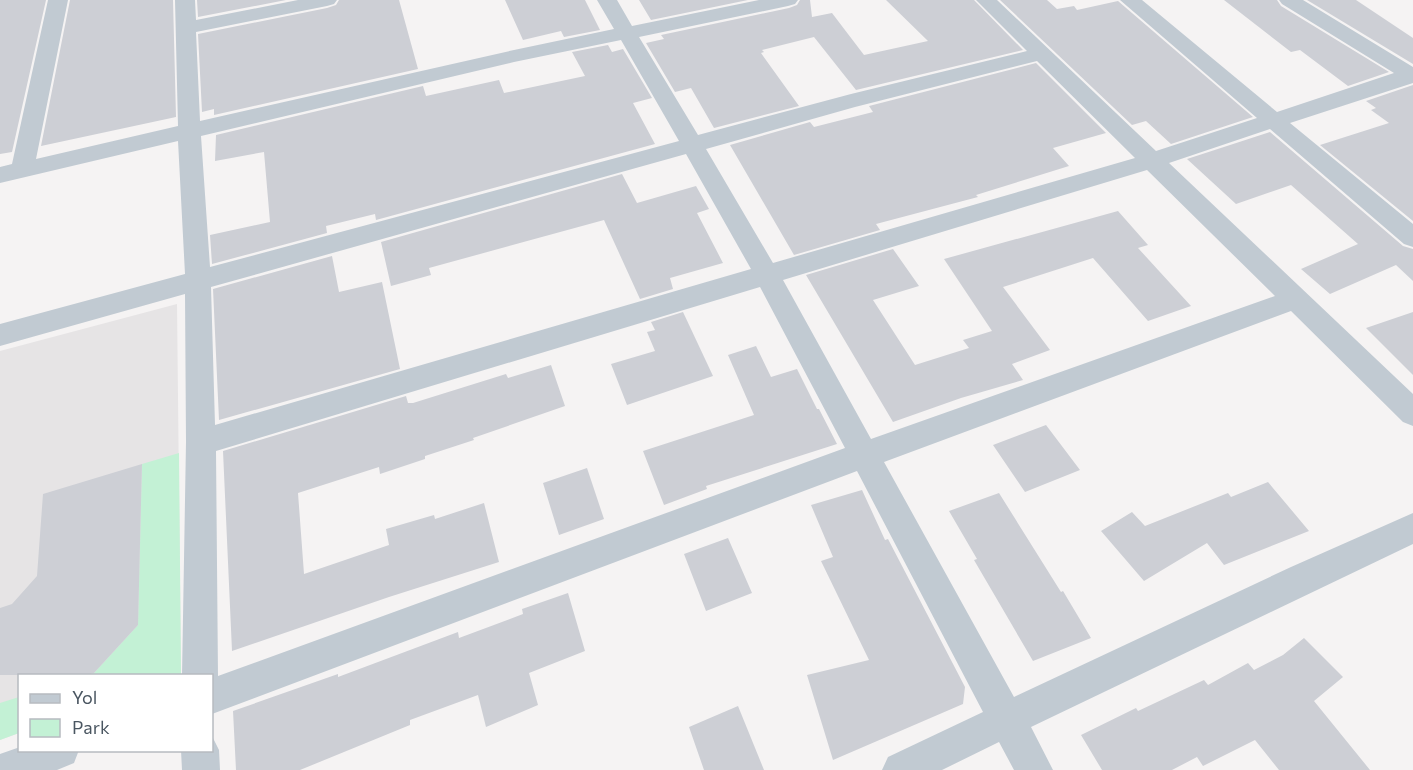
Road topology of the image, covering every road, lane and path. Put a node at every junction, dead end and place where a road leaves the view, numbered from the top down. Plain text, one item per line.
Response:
1 (58, 0) edge
2 (185, 0) edge
3 (327, 0) edge
4 (607, 0) edge
5 (788, 0) edge
6 (986, 0) edge
7 (1130, 0) edge
8 (1289, 0) edge
9 (186, 28) junction
10 (627, 33) junction
11 (1042, 54) junction
12 (1412, 75) edge
13 (1271, 119) junction
14 (189, 130) junction
15 (694, 146) junction
16 (1151, 161) junction
17 (22, 170) junction
18 (0, 175) edge
19 (1413, 238) edge
20 (767, 276) junction
21 (198, 282) junction
22 (1295, 299) junction
23 (0, 335) edge
24 (1413, 413) edge
25 (201, 442) junction
26 (865, 457) junction
27 (1413, 528) edge
28 (200, 674) edge
29 (213, 696) edge
30 (1006, 720) junction
31 (56, 752) edge
32 (200, 752) edge
33 (7, 770) edge
34 (201, 770) edge
35 (901, 770) edge
36 (1034, 770) edge

1 - 17 street
2 - 9 street
3 - 9 street
4 - 10 street
5 - 10 street
6 - 11 street
7 - 13 street
8 - 12 street
9 - 14 street
10 - 14 street
10 - 15 street
11 - 15 street
11 - 16 street
12 - 13 street
13 - 16 street
13 - 19 street
14 - 17 street
14 - 21 street
15 - 20 street
15 - 21 street
16 - 20 street
16 - 22 street
17 - 18 street
20 - 25 street
20 - 26 street
21 - 23 street
21 - 25 street
22 - 24 street
22 - 26 street
25 - 28 street
26 - 29 street
26 - 30 street
27 - 30 street
30 - 35 street
30 - 36 street
31 - 33 street
32 - 34 street

